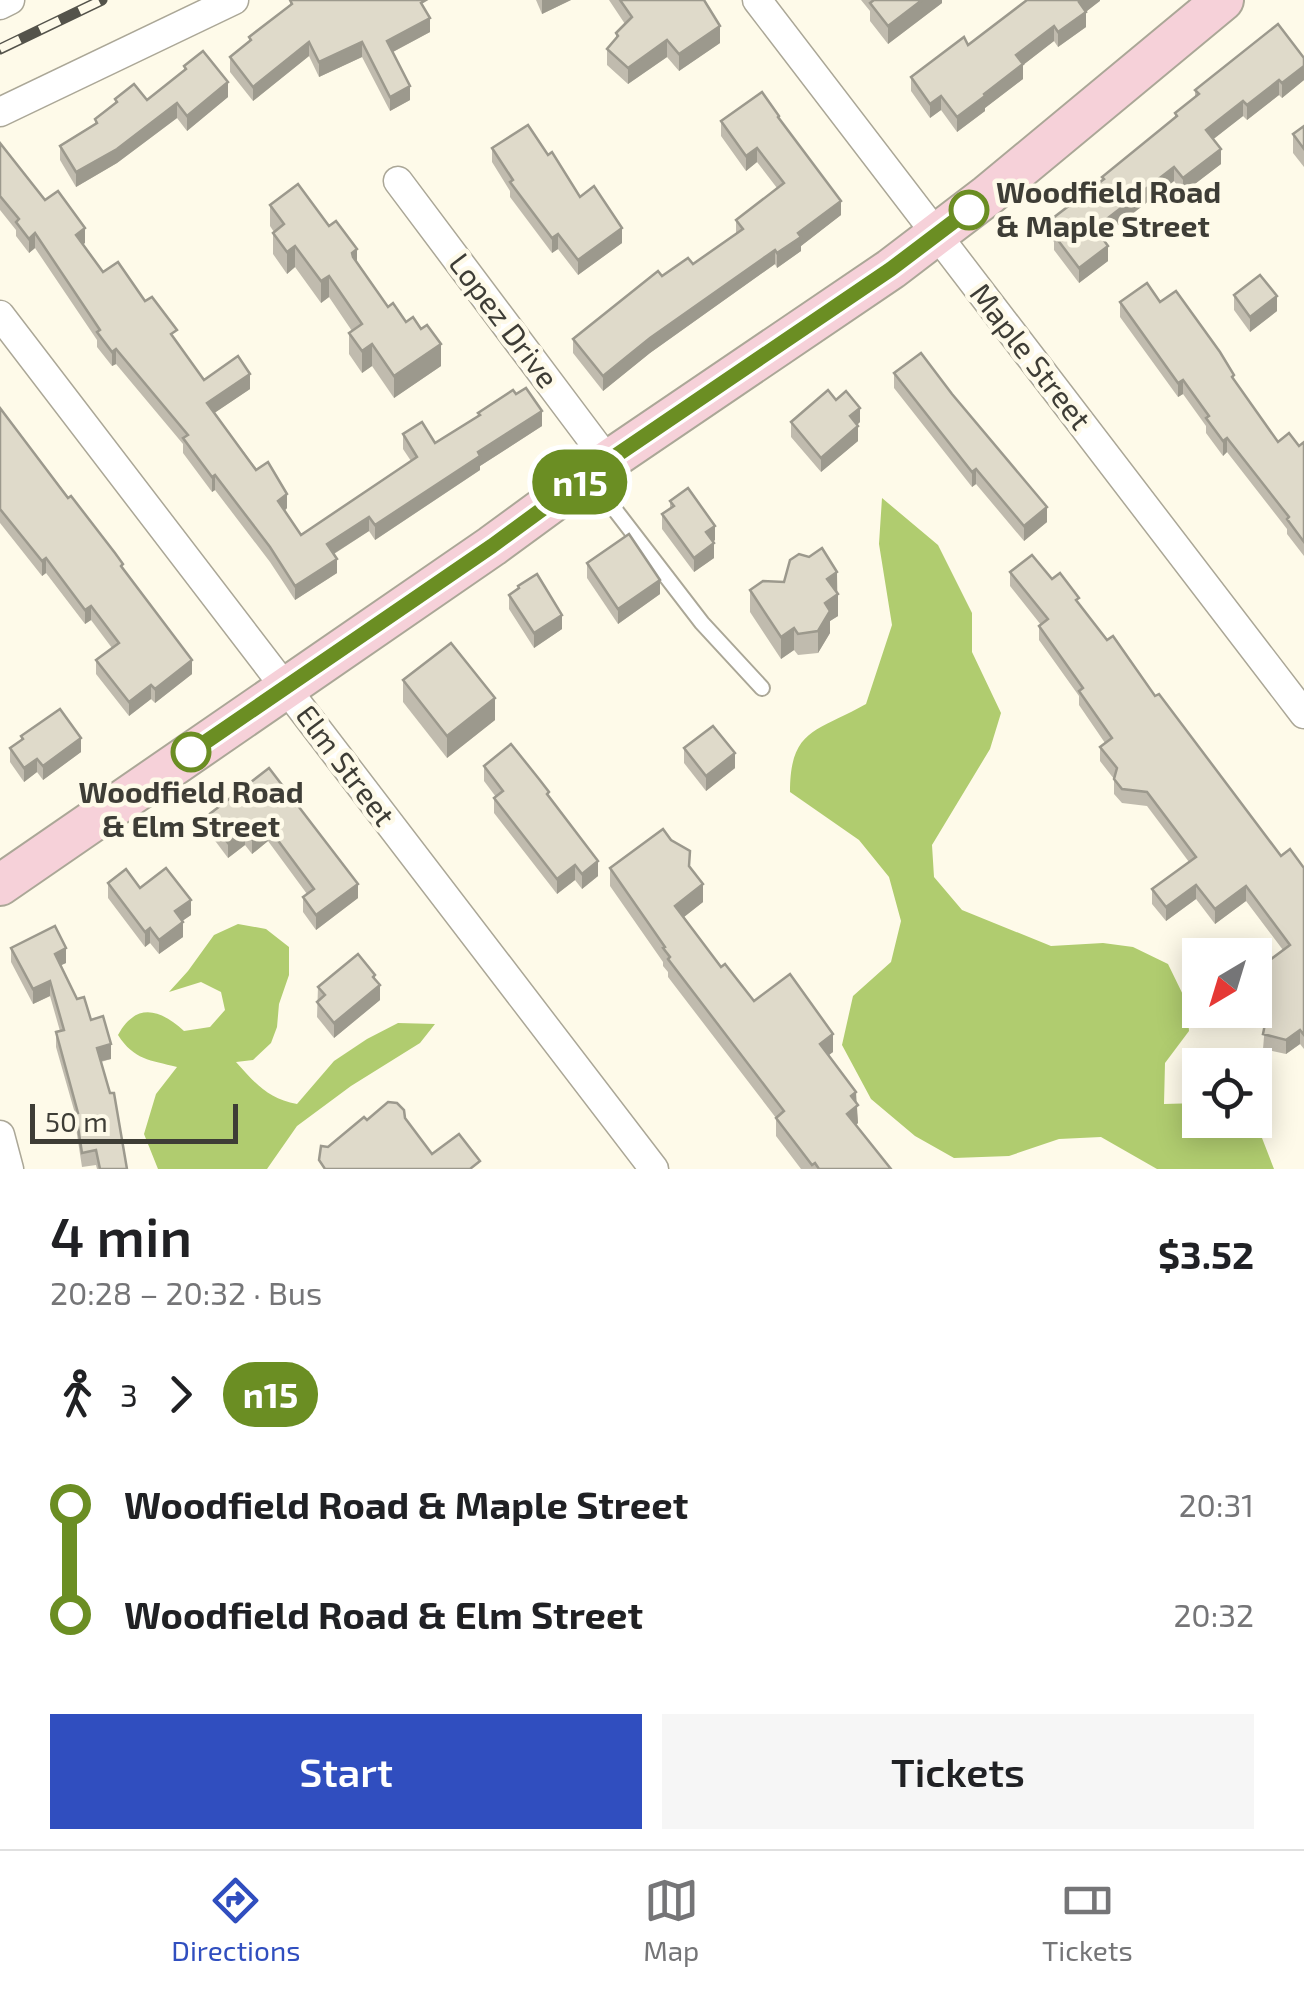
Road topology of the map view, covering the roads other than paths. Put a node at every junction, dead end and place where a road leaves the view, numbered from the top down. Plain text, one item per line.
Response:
1 (10, 0) edge
2 (234, 0) edge
3 (757, 0) edge
4 (1224, 0) edge
5 (0, 5) edge
6 (0, 112) edge
7 (398, 181) dead end
8 (936, 235) junction
9 (0, 315) edge
10 (598, 468) junction
11 (284, 686) junction
12 (762, 688) dead end
13 (1304, 714) edge
14 (0, 885) edge
15 (0, 1134) edge
16 (9, 1169) edge
17 (654, 1169) edge

1 - 5 street
2 - 6 street
3 - 8 street, Maple Street
4 - 8 main road
7 - 10 street, Lopez Drive
8 - 10 main road
8 - 13 street, Maple Street
9 - 11 street, Elm Street
10 - 11 main road
10 - 12 lane
11 - 14 main road
11 - 17 street, Elm Street
15 - 16 street

